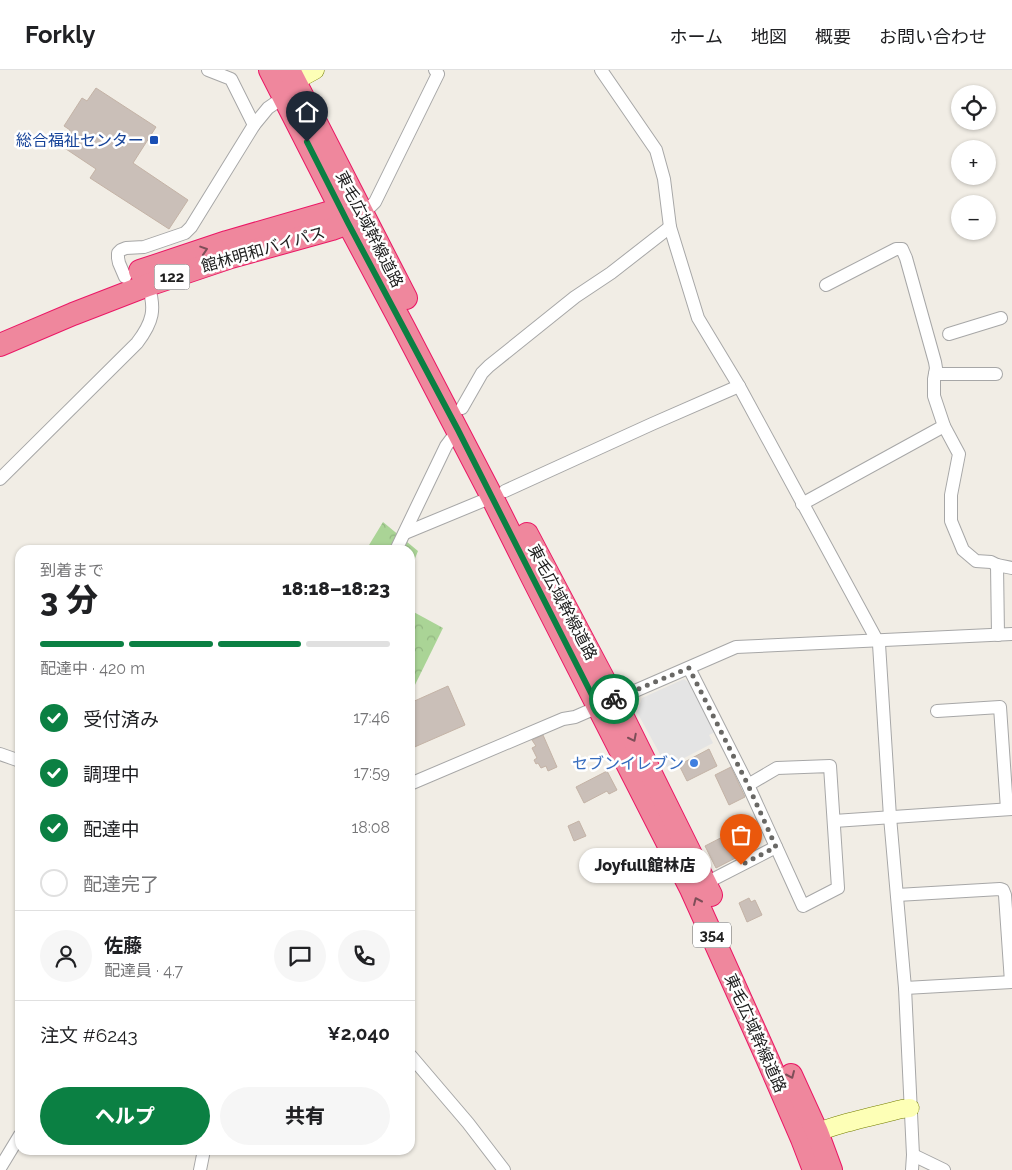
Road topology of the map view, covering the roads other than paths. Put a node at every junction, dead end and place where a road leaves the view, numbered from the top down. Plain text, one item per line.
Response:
1 (208, 70) edge
2 (270, 70) edge
3 (316, 70) edge
4 (435, 70) edge
5 (602, 70) edge
6 (289, 82) edge
7 (254, 125) junction
8 (350, 215) junction
9 (670, 227) junction
10 (125, 277) junction
11 (148, 284) junction
12 (826, 285) dead end
13 (1001, 318) dead end
14 (0, 329) edge
15 (949, 334) dead end
16 (0, 345) edge
17 (935, 374) junction
18 (996, 374) dead end
19 (739, 386) junction
20 (460, 419) junction
21 (944, 426) junction
22 (0, 479) edge
23 (498, 494) junction
24 (802, 504) junction
25 (405, 533) junction
26 (399, 545) edge
27 (997, 565) junction
28 (1012, 568) edge
29 (1012, 634) edge
30 (998, 635) junction
31 (877, 641) junction
32 (689, 668) junction
33 (606, 703) junction
34 (936, 711) dead end
35 (0, 754) edge
36 (15, 759) edge
37 (415, 782) edge
38 (748, 785) junction
39 (1010, 809) edge
40 (890, 817) junction
41 (834, 821) junction
42 (776, 847) junction
43 (706, 883) junction
44 (897, 895) junction
45 (1011, 982) edge
46 (905, 988) junction
47 (415, 1061) edge
48 (910, 1108) junction
49 (809, 1135) junction
50 (15, 1143) edge
51 (203, 1155) edge
52 (913, 1155) junction
53 (0, 1168) edge
54 (200, 1170) edge
55 (504, 1170) edge
56 (814, 1170) edge
57 (831, 1170) edge
58 (912, 1170) edge
59 (944, 1170) edge

1 - 7 street
2 - 6 highway, 東毛広域幹線道路 / 354
3 - 6 street
4 - 8 street
5 - 9 street
6 - 7 street
6 - 8 highway, 東毛広域幹線道路 / 354
7 - 10 street
10 -> 8 highway, 館林明和バイパス / 122
8 - 11 highway, 館林明和バイパス / 122
8 - 20 highway, 東毛広域幹線道路 / 354
9 - 19 street
9 - 20 street
10 - 14 highway, 館林明和バイパス / 122
11 - 16 highway, 館林明和バイパス / 122
11 - 22 street
12 - 17 street
13 - 15 street
17 - 18 street
17 - 21 street
19 - 23 street
19 - 24 street
20 - 23 highway, 東毛広域幹線道路 / 354
20 - 25 street
21 - 24 street
21 - 27 street
23 - 25 street
23 - 33 highway, 東毛広域幹線道路 / 354
24 - 31 street
25 - 26 street
27 - 28 street
27 - 30 street
29 - 30 street
30 - 31 street
31 - 32 street
31 - 40 street
32 - 33 street
32 - 38 street
33 - 37 street
33 -> 43 highway, 東毛広域幹線道路 / 354
49 -> 33 highway, 東毛広域幹線道路 / 354
34 - 39 street
35 - 36 street
38 - 41 street
38 - 42 street
39 - 40 street
40 - 41 street
40 - 44 street
41 - 42 street
42 - 43 street
43 -> 49 highway, 東毛広域幹線道路 / 354
44 - 45 street
44 - 46 street
45 - 46 street
46 - 48 street
47 - 55 street
48 - 49 street
48 - 52 street
49 - 56 highway, 東毛広域幹線道路 / 354
49 - 57 highway, 東毛広域幹線道路 / 354
50 - 53 street
51 - 54 street
52 - 58 street
52 - 59 street

